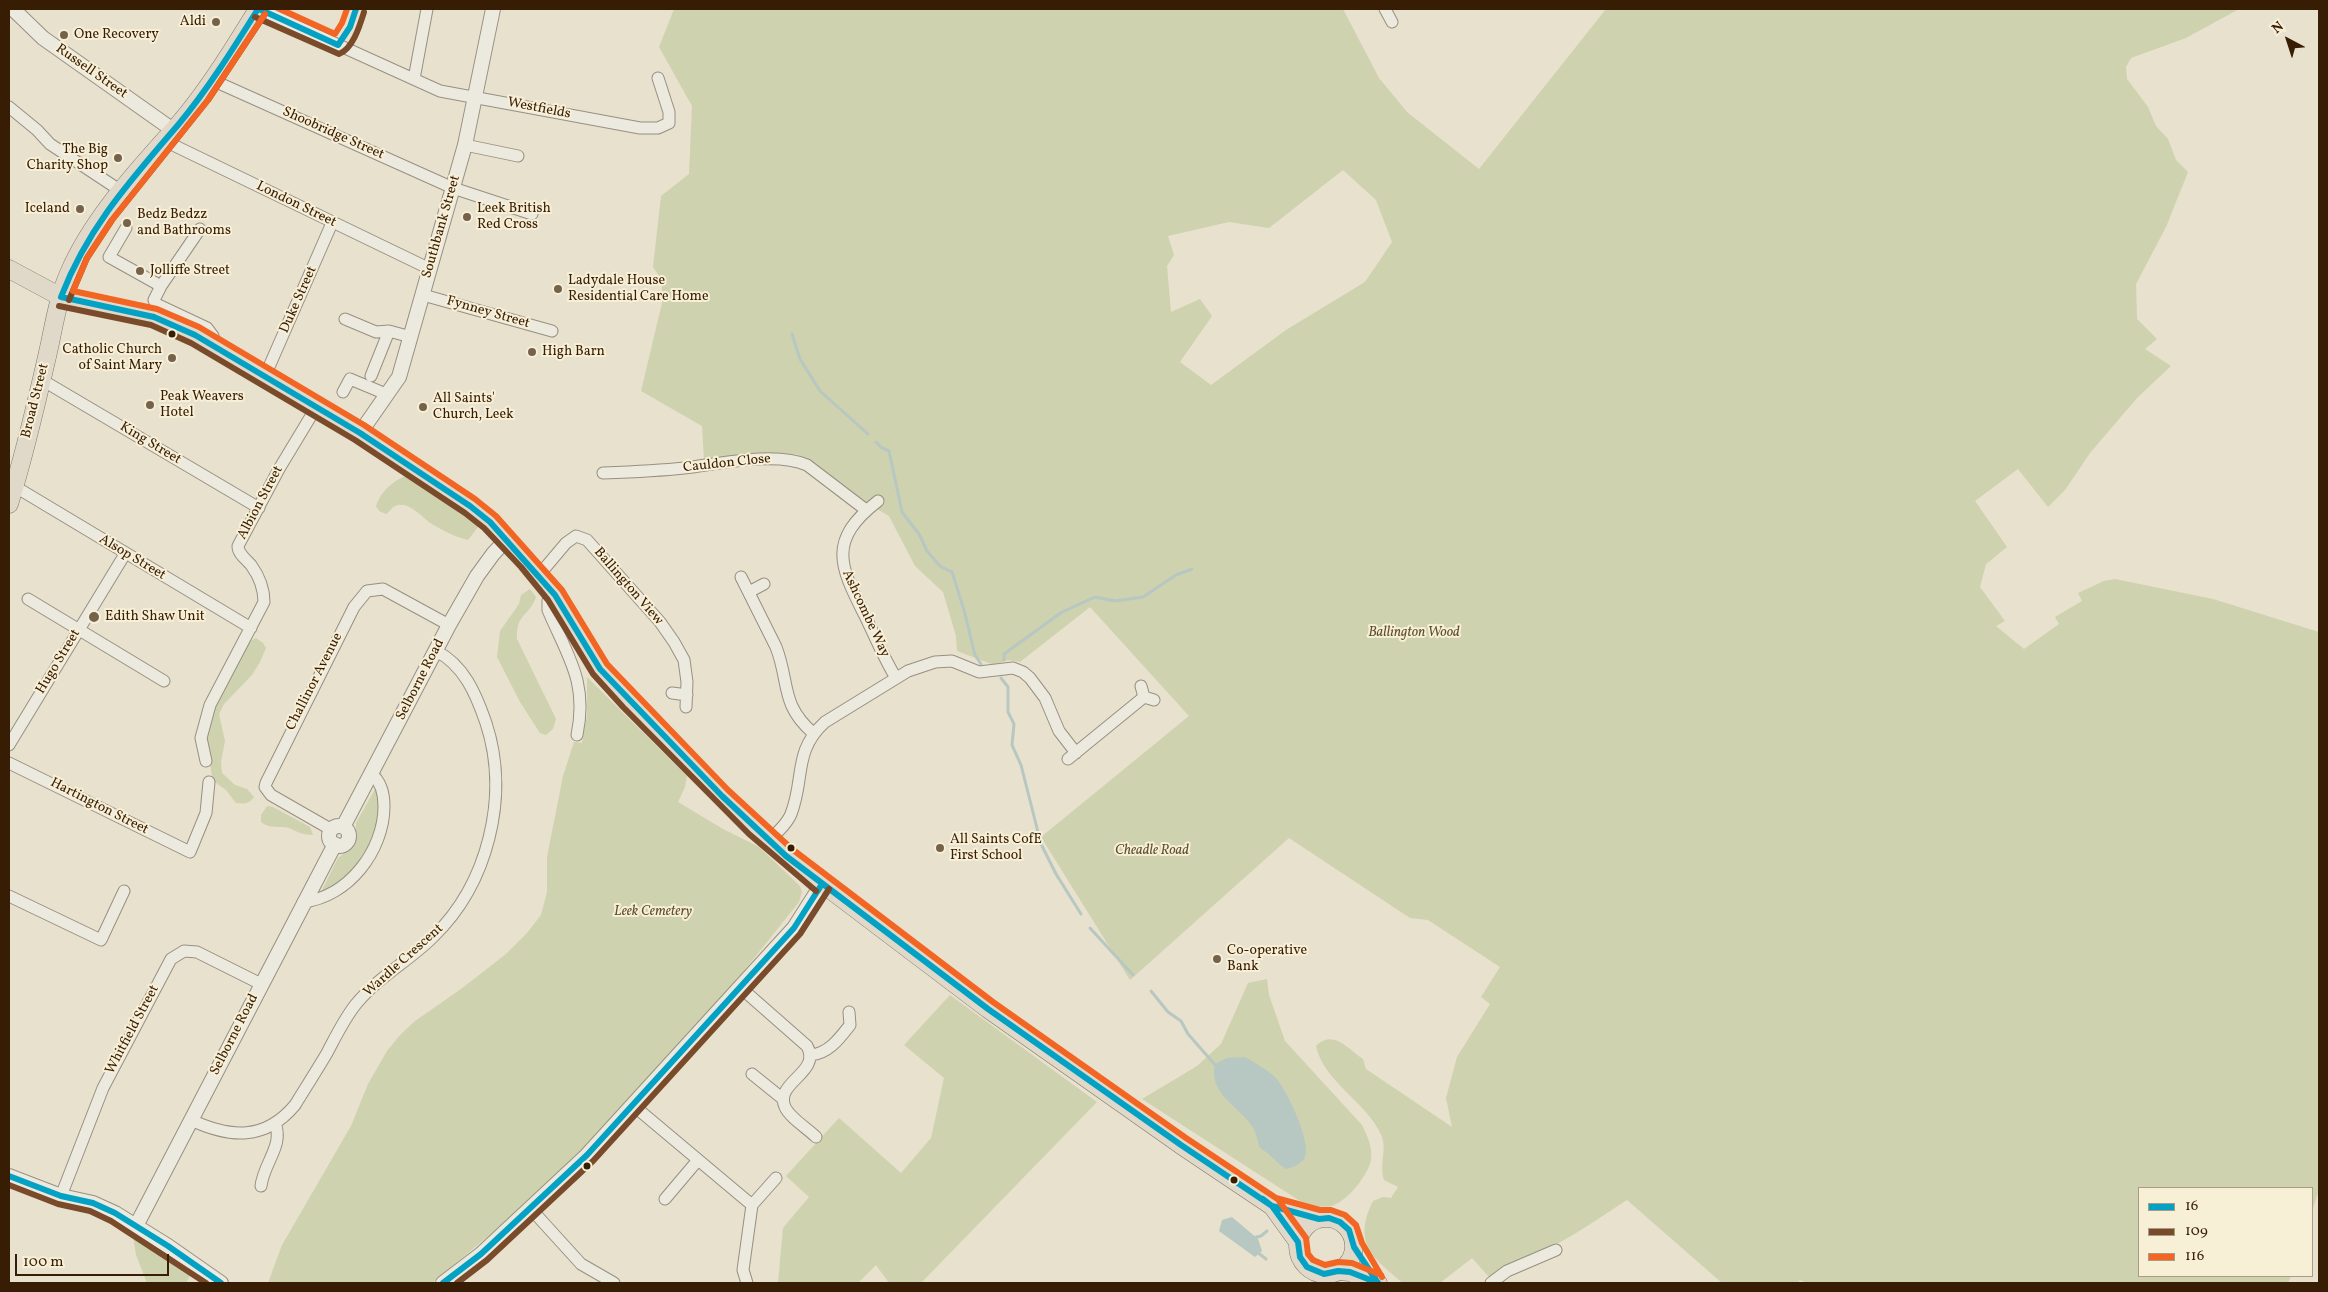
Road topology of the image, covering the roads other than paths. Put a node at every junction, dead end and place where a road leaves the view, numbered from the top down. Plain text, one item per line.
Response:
1 (14, 9) edge
2 (258, 9) edge
3 (427, 9) edge
4 (493, 9) edge
5 (1386, 9) edge
6 (1375, 15) dead end
7 (1392, 22) dead end
8 (658, 78) dead end
9 (414, 79) junction
10 (212, 80) junction
11 (476, 98) junction
12 (9, 107) edge
13 (169, 134) junction
14 (465, 145) junction
15 (518, 156) dead end
16 (453, 188) junction
17 (121, 191) junction
18 (532, 214) dead end
19 (332, 223) junction
20 (126, 228) dead end
21 (200, 230) dead end
22 (9, 269) edge
23 (430, 269) junction
24 (161, 286) junction
25 (423, 295) junction
26 (61, 297) junction
27 (345, 319) dead end
28 (389, 331) junction
29 (552, 331) dead end
30 (411, 336) junction
31 (209, 342) junction
32 (265, 376) junction
33 (371, 376) dead end
34 (42, 380) junction
35 (343, 392) dead end
36 (386, 394) junction
37 (317, 406) junction
38 (360, 433) junction
39 (603, 473) dead end
40 (14, 486) junction
41 (878, 501) dead end
42 (9, 504) edge
43 (259, 508) junction
44 (866, 510) junction
45 (507, 539) junction
46 (125, 554) junction
47 (539, 575) junction
48 (741, 577) dead end
49 (764, 584) dead end
50 (553, 592) junction
51 (749, 592) junction
52 (28, 599) dead end
53 (449, 625) junction
54 (251, 628) junction
55 (79, 630) junction
56 (436, 651) junction
57 (896, 678) junction
58 (164, 681) dead end
59 (672, 693) dead end
60 (687, 694) junction
61 (1146, 694) dead end
62 (686, 707) dead end
63 (813, 732) junction
64 (577, 735) dead end
65 (9, 745) edge
66 (206, 761) dead end
67 (9, 763) edge
68 (372, 774) junction
69 (209, 782) dead end
70 (338, 829) junction
71 (769, 840) junction
72 (822, 884) junction
73 (124, 891) dead end
74 (9, 896) edge
75 (303, 902) junction
76 (261, 984) junction
77 (741, 988) junction
78 (849, 1012) dead end
79 (811, 1055) junction
80 (752, 1074) dead end
81 (783, 1099) junction
82 (634, 1106) junction
83 (191, 1120) junction
84 (275, 1123) junction
85 (816, 1137) dead end
86 (698, 1160) junction
87 (9, 1176) edge
88 (776, 1178) dead end
89 (261, 1186) dead end
90 (62, 1196) junction
91 (665, 1199) dead end
92 (752, 1205) junction
93 (1272, 1206) junction
94 (531, 1210) junction
95 (1319, 1219) junction
96 (136, 1226) junction
97 (1298, 1242) junction
98 (1354, 1248) junction
99 (1556, 1250) dead end
100 (1338, 1271) junction
101 (1376, 1282) edge
102 (221, 1283) edge
103 (443, 1283) edge
104 (614, 1283) edge
105 (747, 1283) edge
106 (1492, 1283) edge

1 - 13 street, Russell Street
2 - 9 street, Westfields
2 - 10 highway, Broad Street
3 - 9 street
4 - 11 street, Southbank Street
5 - 6 street
5 - 7 street
8 - 11 street, Westfields
9 - 11 street, Westfields
10 - 13 highway, Broad Street
10 - 16 street, Shoobridge Street
11 - 14 street, Southbank Street
12 - 17 street
13 - 17 highway, Broad Street
13 - 19 street, London Street
14 - 15 street
14 - 16 street, Southbank Street
16 - 18 street, Shoobridge Street
16 - 23 street, Southbank Street
17 - 26 highway, Broad Street
19 - 23 street, London Street
19 - 32 street, Duke Street
20 - 24 street
21 - 24 street
22 - 26 highway
23 - 25 street, Southbank Street
24 - 31 street
25 - 29 street, Fynney Street
25 - 30 street, Southbank Street
26 - 31 highway
26 - 34 highway, Broad Street
27 - 28 street
28 - 30 street
28 - 33 street
30 - 36 street, Southbank Street
31 - 32 highway
32 - 37 highway
34 - 40 highway, Broad Street
34 - 43 street, King Street
35 - 36 street
36 - 38 street, Southbank Street
37 - 38 highway
37 - 43 street, Albion Street
38 - 45 highway
39 - 44 street, Cauldon Close
40 - 42 highway, Broad Street
40 - 46 street, Alsop Street
41 - 44 street, Ashcombe Way
43 - 54 street, Albion Street
44 - 57 street, Ashcombe Way
45 - 47 highway
45 - 53 street, Selborne Road
46 - 54 street, Alsop Street
46 - 55 street, Hugo Street
47 - 50 highway
47 - 60 street, Ballington View
48 - 51 street
49 - 51 street
50 - 64 street
50 - 71 highway
51 - 63 street
52 - 55 street
53 - 56 street, Selborne Road
53 - 70 street, Challinor Avenue
54 - 66 street
55 - 58 street
55 - 65 street, Hugo Street
56 - 68 street, Selborne Road
56 - 84 street, Wardle Crescent
57 - 61 street
57 - 63 street
59 - 60 street
60 - 62 street, Ballington View
63 - 71 street
67 - 69 street, Hartington Street
68 - 70 street, Selborne Road
68 - 75 street
70 - 75 street, Selborne Road
71 - 72 highway
72 - 77 street
72 - 93 highway
73 - 74 street
75 - 76 street, Selborne Road
76 - 83 street, Selborne Road
76 - 90 street, Whitfield Street
77 - 79 street
77 - 82 street
78 - 79 street
79 - 81 street
80 - 81 street
81 - 85 street
82 - 86 street
82 - 94 street
83 - 84 street, Wardle Crescent
83 - 96 street, Selborne Road
84 - 89 street
86 - 91 street
86 - 92 street
87 - 90 street
88 - 92 street
90 - 96 street
92 - 105 street
93 - 95 highway
93 - 97 highway
94 - 103 street
94 - 104 street
95 - 97 highway
95 - 98 highway
96 - 102 street
97 - 100 highway
98 - 100 highway
98 - 101 highway
99 - 106 street
100 - 101 highway

